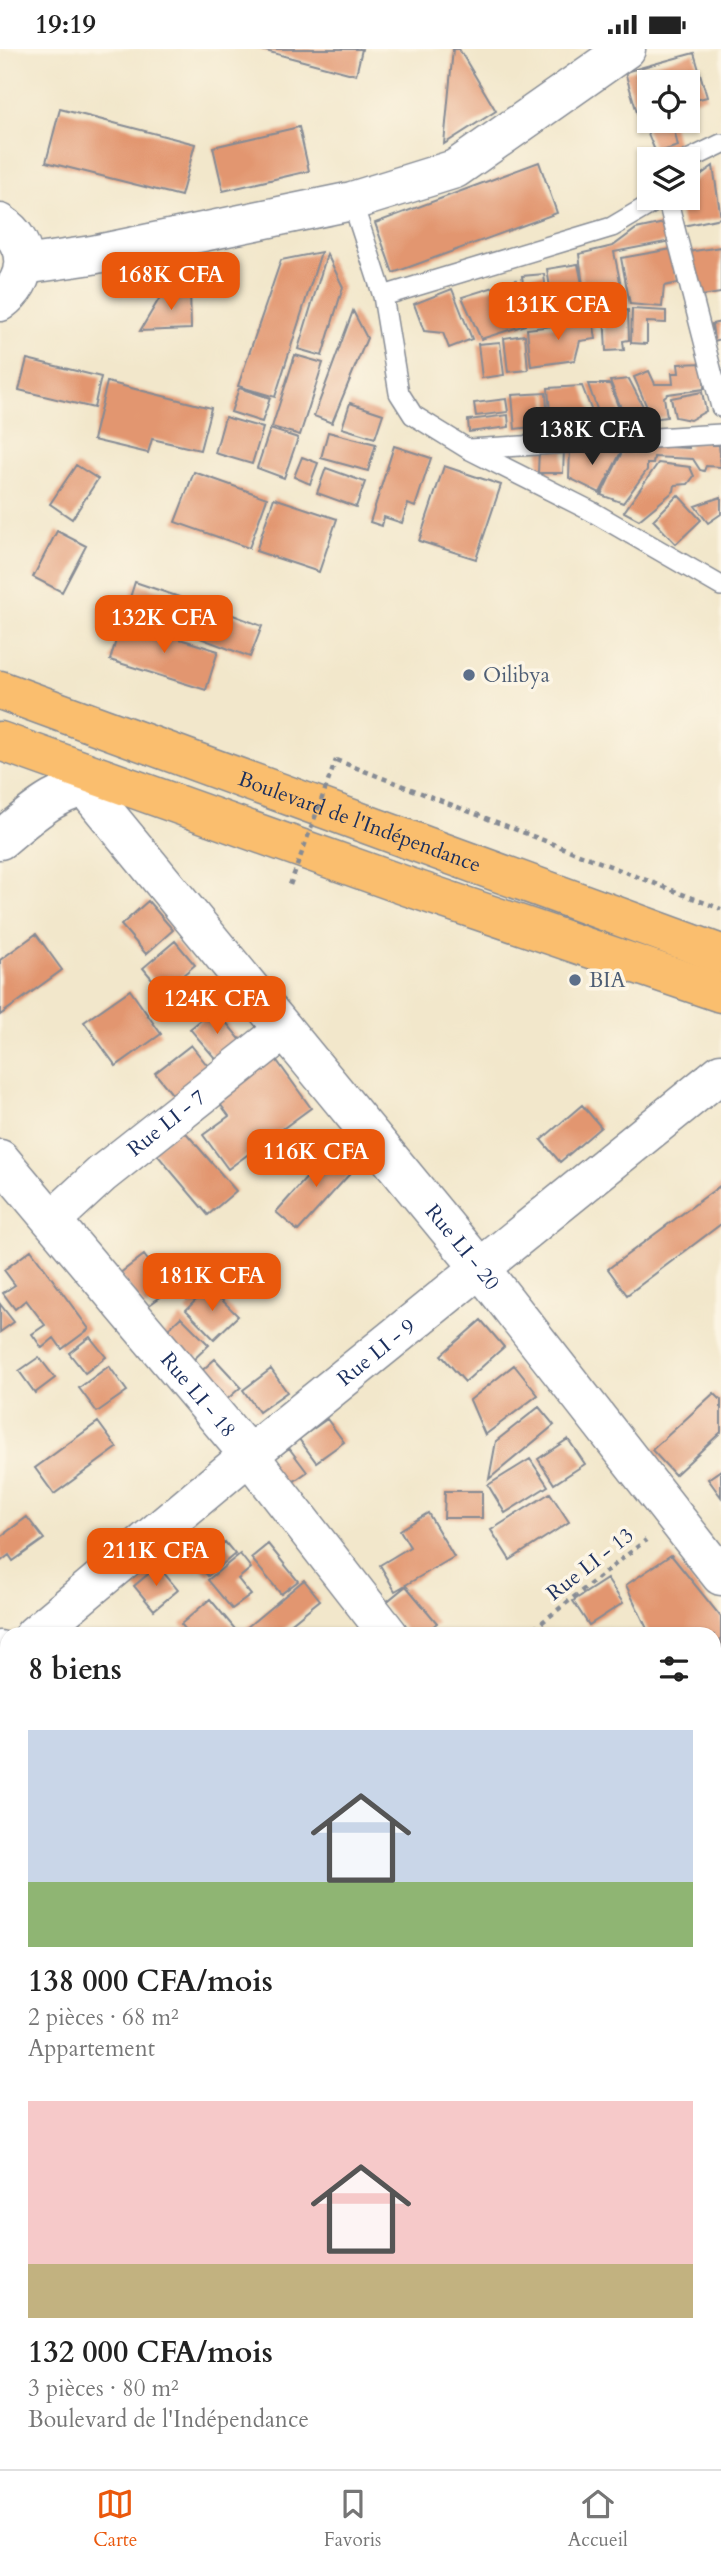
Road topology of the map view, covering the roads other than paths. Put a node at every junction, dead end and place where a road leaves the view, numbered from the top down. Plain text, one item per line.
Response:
1 (626, 49) edge
2 (721, 144) edge
3 (700, 154) edge
4 (352, 201) junction
5 (641, 210) edge
6 (670, 210) edge
7 (0, 223) edge
8 (24, 265) junction
9 (383, 296) junction
10 (0, 302) edge
11 (721, 407) edge
12 (721, 434) edge
13 (468, 449) junction
14 (721, 586) edge
15 (0, 690) edge
16 (0, 741) edge
17 (97, 783) junction
18 (0, 841) edge
19 (721, 954) edge
20 (721, 993) edge
21 (284, 1030) junction
22 (719, 1077) edge
23 (0, 1159) edge
24 (52, 1220) junction
25 (480, 1268) junction
26 (249, 1455) junction
27 (721, 1576) edge
28 (44, 1627) edge
29 (383, 1627) edge

1 - 4 street
2 - 3 lane
4 - 8 street
4 - 9 lane
5 - 9 lane
6 - 11 lane
7 - 8 street
8 - 10 street
9 - 13 lane
12 - 13 lane
13 - 14 lane
15 - 19 main road, Boulevard de l'Indépendance
16 - 17 main road, Boulevard de l'Indépendance
17 - 18 street
17 - 20 main road, Boulevard de l'Indépendance
17 - 21 street, Rue LI - 20
21 - 24 street, Rue LI - 7
21 - 25 street, Rue LI - 20
22 - 25 street, Rue LI - 9
23 - 24 street, Rue LI - 18
24 - 26 street, Rue LI - 18
25 - 26 street, Rue LI - 9
25 - 27 street, Rue LI - 20
26 - 28 street, Rue LI - 9
26 - 29 street, Rue LI - 18

